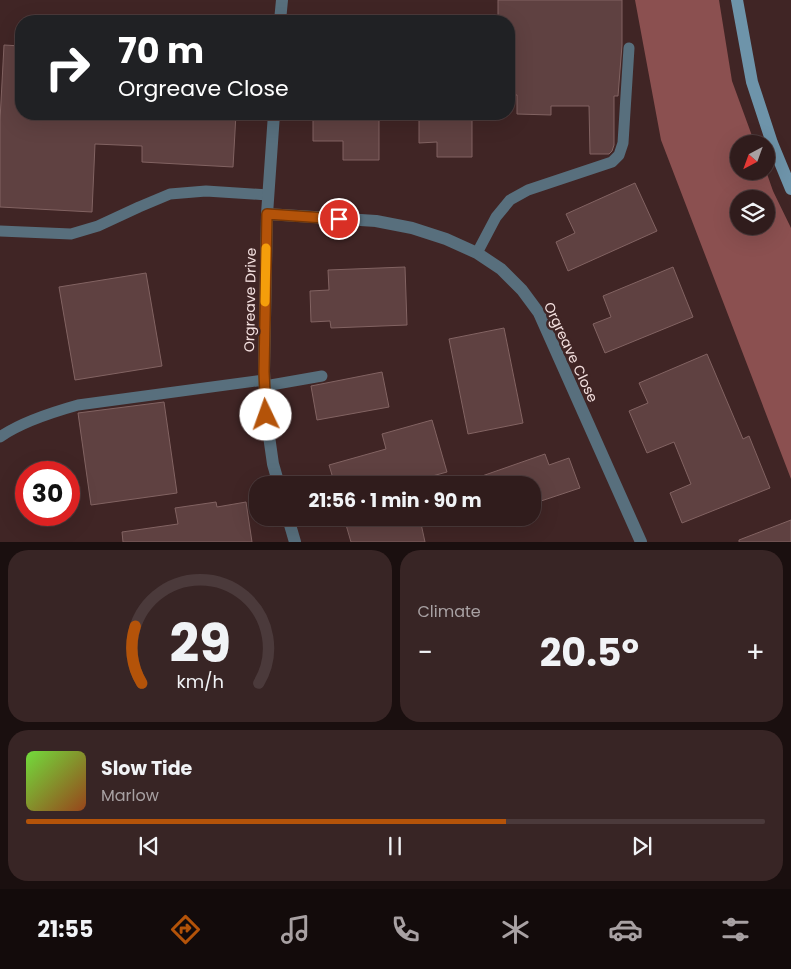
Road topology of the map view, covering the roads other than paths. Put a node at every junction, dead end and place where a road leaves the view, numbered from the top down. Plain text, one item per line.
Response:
1 (282, 0) edge
2 (737, 0) edge
3 (281, 15) edge
4 (629, 48) dead end
5 (274, 120) edge
6 (791, 189) edge
7 (268, 195) junction
8 (267, 214) junction
9 (0, 231) edge
10 (478, 253) junction
11 (322, 376) dead end
12 (265, 383) junction
13 (0, 437) edge
14 (276, 476) edge
15 (290, 526) edge
16 (295, 542) edge
17 (641, 542) edge

1 - 3 street
2 - 6 main road
4 - 10 lane
5 - 7 street, Orgreave Drive
7 - 8 street, Orgreave Drive
7 - 9 lane
8 - 10 street, Orgreave Close
8 - 12 street, Orgreave Drive
10 - 17 street, Orgreave Close
11 - 12 lane
12 - 13 lane
12 - 14 street, Orgreave Drive
15 - 16 street

